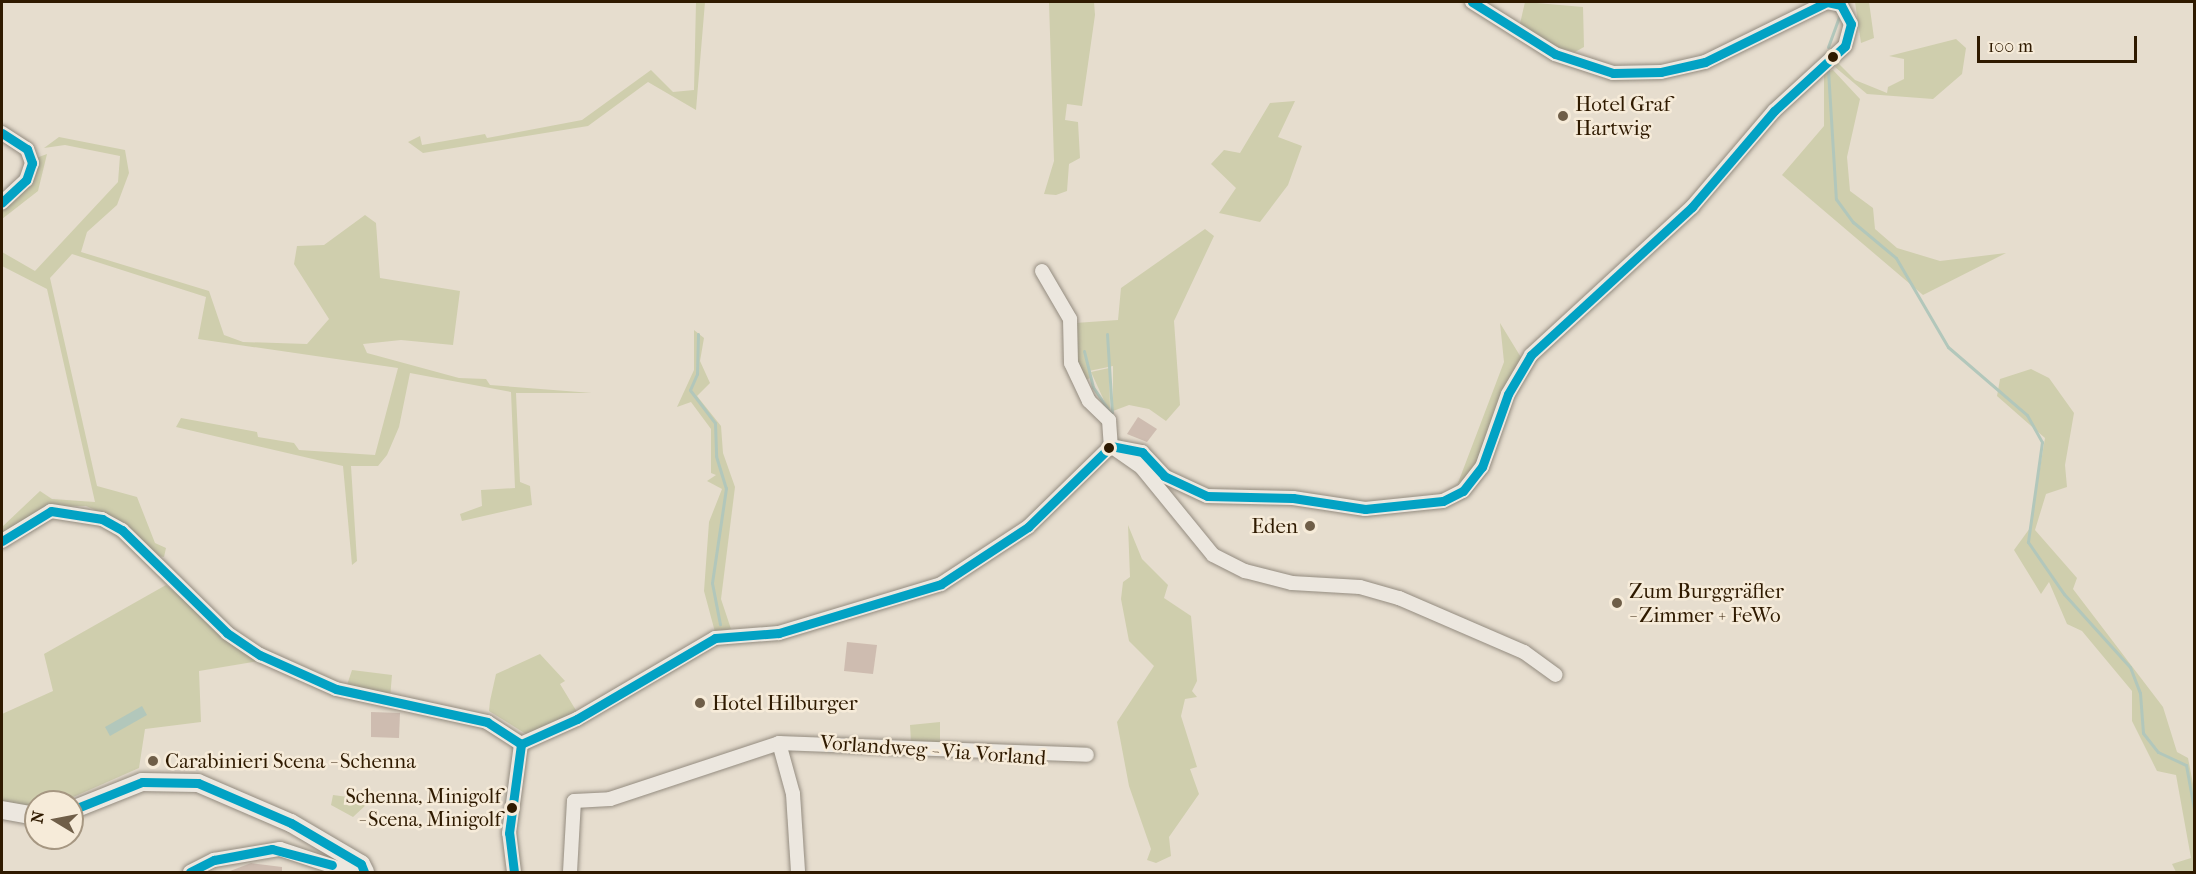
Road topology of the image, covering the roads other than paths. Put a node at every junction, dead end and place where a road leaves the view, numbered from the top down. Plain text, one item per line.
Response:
1 (1472, 2) edge
2 (1841, 3) edge
3 (2, 133) edge
4 (2, 202) edge
5 (1042, 271) dead end
6 (1111, 446) junction
7 (2, 541) edge
8 (1556, 675) dead end
9 (779, 743) junction
10 (521, 744) junction
11 (1088, 755) dead end
12 (84, 805) edge
13 (2, 810) edge
14 (24, 814) edge
15 (364, 872) edge
16 (190, 873) edge
17 (350, 873) edge
18 (514, 873) edge
19 (570, 873) edge
20 (798, 873) edge

1 - 2 street
2 - 6 street
3 - 4 street
5 - 6 street
6 - 8 street
6 - 10 street
7 - 10 street
9 - 11 street, Vorlandweg - Via Vorland
9 - 19 street, Vorlandweg - Via Vorland
9 - 20 street
10 - 18 street
12 - 15 street
13 - 14 street
16 - 17 street

